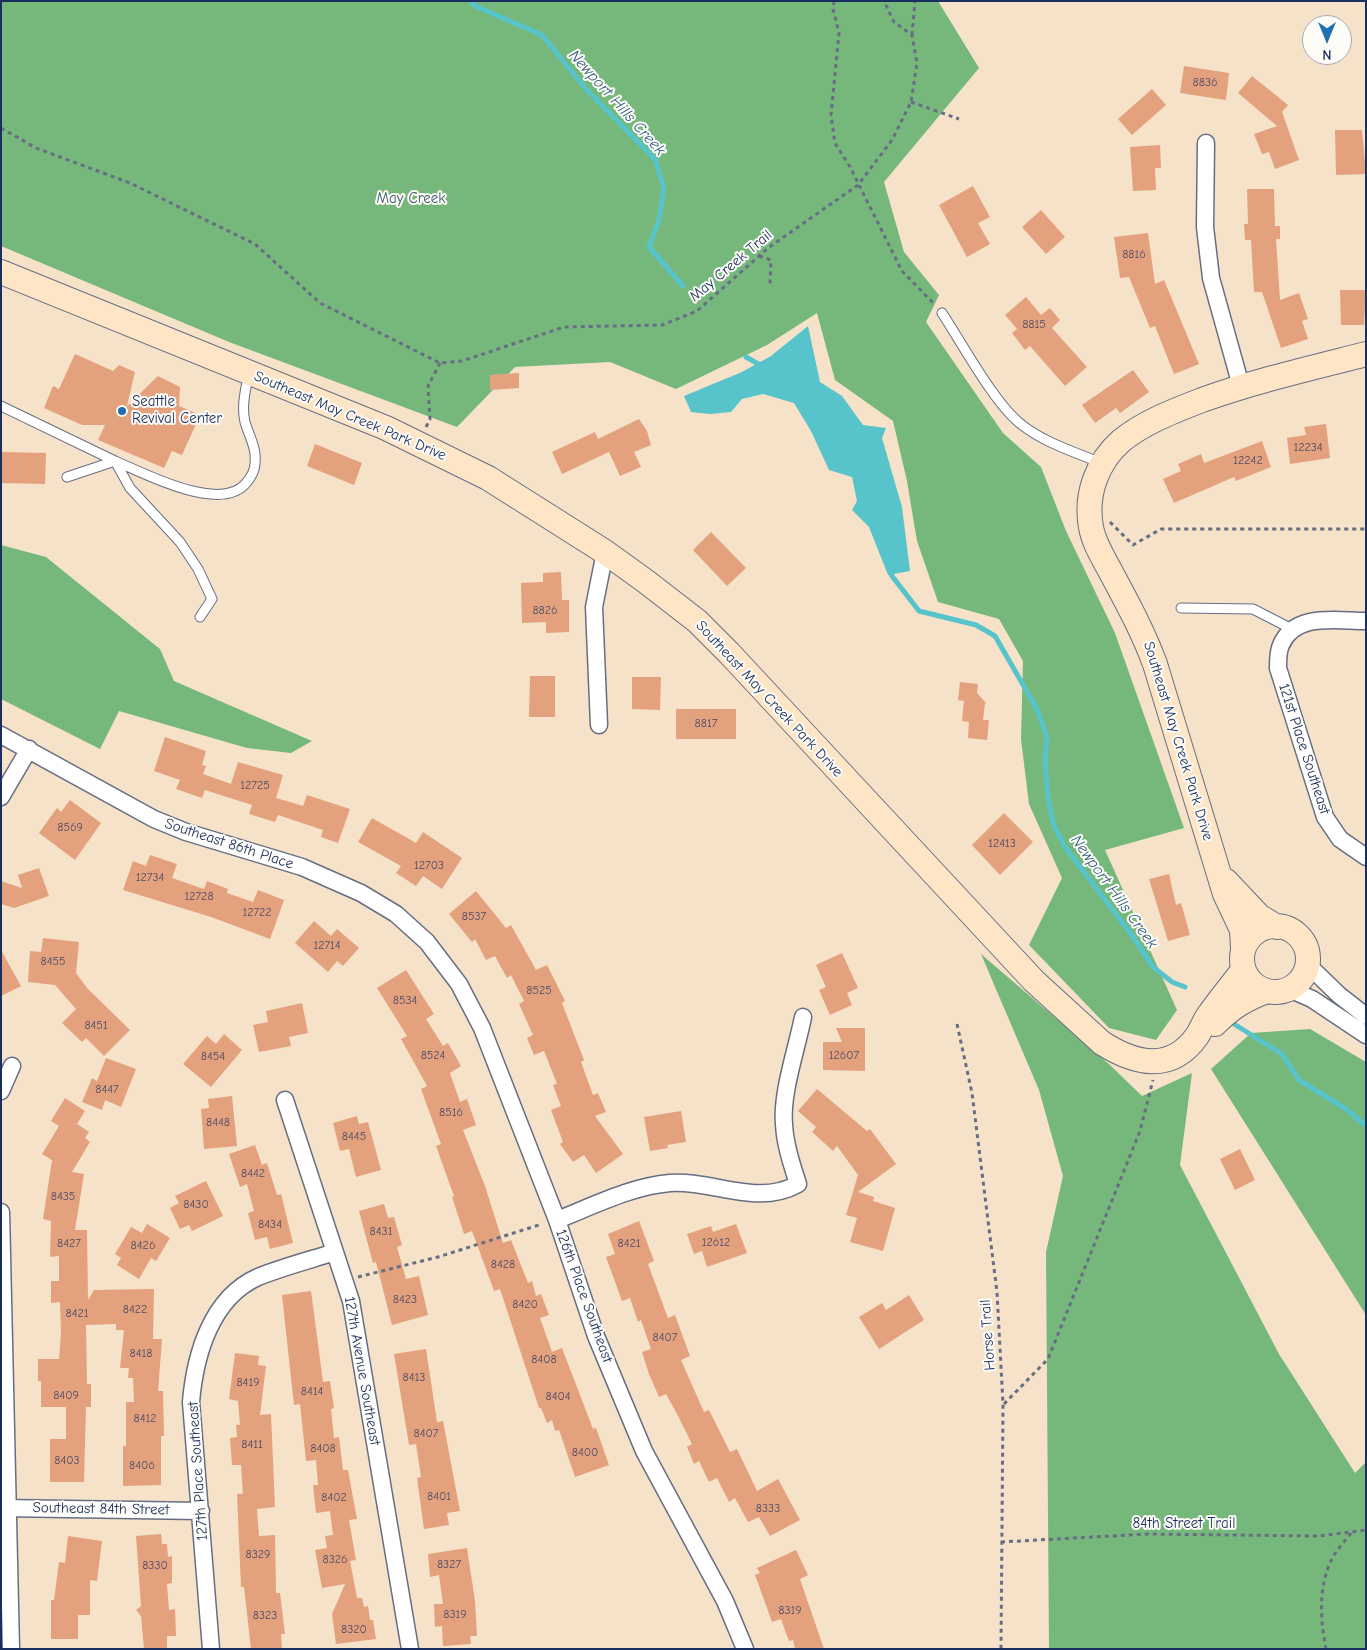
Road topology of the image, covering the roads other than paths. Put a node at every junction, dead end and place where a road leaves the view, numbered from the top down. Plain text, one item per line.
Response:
1 (1206, 143) dead end
2 (1, 272) edge
3 (942, 313) road end
4 (1366, 354) edge
5 (249, 372) junction
6 (1241, 386) junction
7 (1, 406) edge
8 (115, 461) junction
9 (1102, 463) junction
10 (67, 477) dead end
11 (605, 552) junction
12 (1181, 608) dead end
13 (200, 617) dead end
14 (1366, 621) edge
15 (1290, 628) junction
16 (599, 725) dead end
17 (1, 735) edge
18 (30, 749) junction
19 (1, 797) edge
20 (1366, 857) edge
21 (1220, 874) junction
22 (1278, 927) junction
23 (427, 942) joint
24 (1243, 959) junction
25 (1307, 964) junction
26 (1278, 990) junction
27 (1366, 1016) edge
28 (803, 1017) dead end
29 (1366, 1035) edge
30 (1197, 1036) junction
31 (12, 1066) dead end
32 (1, 1091) edge
33 (285, 1100) dead end
34 (1, 1212) edge
35 (557, 1220) junction
36 (335, 1252) junction
37 (4, 1508) edge
38 (201, 1510) junction
39 (11, 1649) edge
40 (211, 1649) edge
41 (410, 1649) edge
42 (745, 1649) edge

1 - 6 street
2 - 5 street, Southeast May Creek Park Drive
3 - 9 lane
4 - 6 street, Southeast May Creek Park Drive
5 - 8 lane
5 - 11 street, Southeast May Creek Park Drive
6 - 9 street, Southeast May Creek Park Drive
7 - 8 lane
8 - 10 lane
8 - 13 lane
9 - 21 street, Southeast May Creek Park Drive
11 - 16 street
11 - 30 street, Southeast May Creek Park Drive
12 - 15 lane
14 - 15 street
15 - 20 street, 121st Place Southeast
17 - 18 street, Southeast 86th Place
18 - 19 street
18 - 23 street, Southeast 86th Place
21 - 22 street, Southeast May Creek Park Drive
21 - 24 street, Southeast May Creek Park Drive
22 - 24 street
22 - 25 street
23 - 35 street, 126th Place Southeast
24 - 26 street
24 - 30 street, Southeast May Creek Park Drive
25 - 26 street
25 - 27 street
26 - 29 street
26 - 30 street, Southeast May Creek Park Drive
28 - 35 street
31 - 32 street
33 - 36 street, 127th Avenue Southeast
34 - 37 street
35 - 42 street, 126th Place Southeast
36 - 38 street, 127th Place Southeast
36 - 41 street, 127th Avenue Southeast
37 - 38 street, Southeast 84th Street
37 - 39 street
38 - 40 street, 127th Place Southeast

